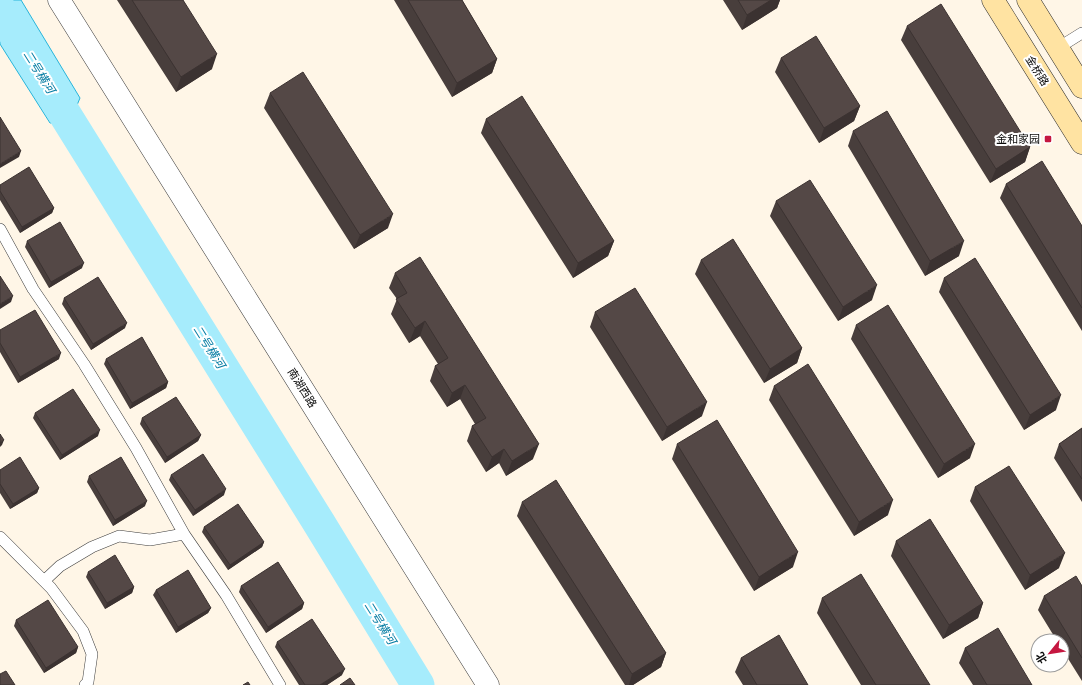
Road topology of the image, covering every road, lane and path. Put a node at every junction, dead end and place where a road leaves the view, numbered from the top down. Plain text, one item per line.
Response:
1 (59, 0) edge
2 (993, 0) edge
3 (1028, 0) edge
4 (1082, 33) edge
5 (1058, 48) junction
6 (1082, 88) edge
7 (1082, 143) edge
8 (0, 228) edge
9 (184, 534) junction
10 (0, 537) edge
11 (44, 581) junction
12 (85, 685) edge
13 (280, 685) edge
14 (488, 685) edge

1 - 14 street, 南湖西路
2 - 7 street, 金桥路
3 - 5 street
4 - 5 lane
5 - 6 street
8 - 9 lane
9 - 11 lane
9 - 13 lane
10 - 11 lane
11 - 12 lane

